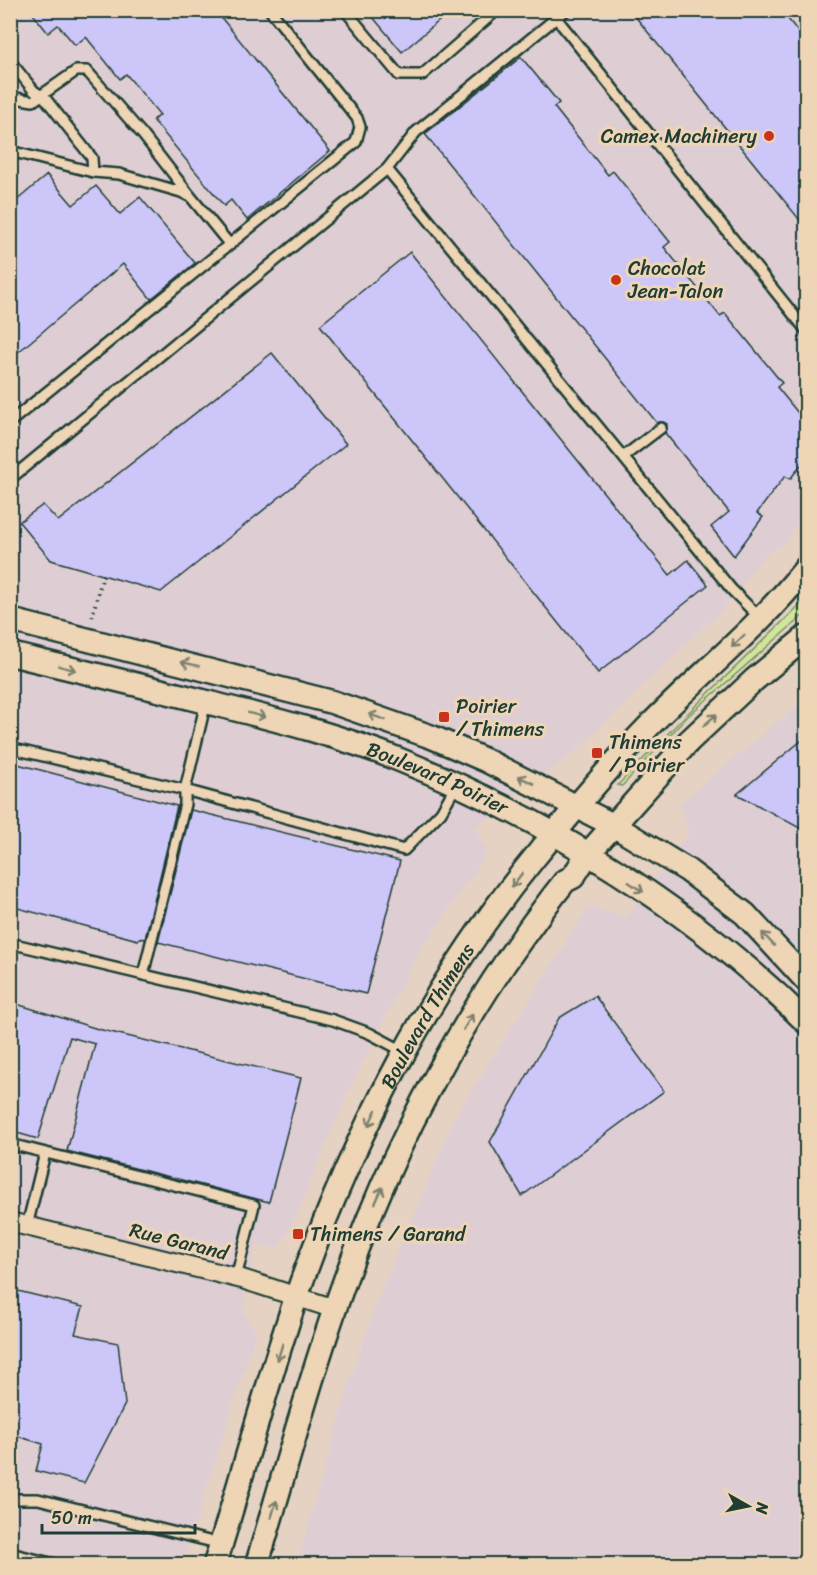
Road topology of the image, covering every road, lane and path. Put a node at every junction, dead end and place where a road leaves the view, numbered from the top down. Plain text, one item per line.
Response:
1 (270, 10) edge
2 (345, 10) edge
3 (497, 10) edge
4 (566, 10) edge
5 (557, 19) junction
6 (10, 61) edge
7 (42, 96) junction
8 (10, 97) edge
9 (10, 151) edge
10 (387, 169) junction
11 (93, 172) junction
12 (191, 197) junction
13 (230, 245) junction
14 (807, 330) edge
15 (10, 422) edge
16 (660, 428) dead end
17 (623, 457) junction
18 (10, 479) edge
19 (807, 568) edge
20 (103, 575) dead end
21 (92, 617) dead end
22 (761, 619) junction
23 (10, 620) edge
24 (807, 636) edge
25 (10, 654) edge
26 (206, 702) junction
27 (10, 748) edge
28 (457, 784) junction
29 (185, 790) junction
30 (579, 806) junction
31 (614, 825) junction
32 (554, 835) junction
33 (587, 855) junction
34 (10, 943) edge
35 (144, 975) junction
36 (807, 980) edge
37 (807, 1022) edge
38 (405, 1052) junction
39 (10, 1144) edge
40 (45, 1153) junction
41 (19, 1224) edge
42 (236, 1278) junction
43 (297, 1296) junction
44 (335, 1309) junction
45 (10, 1499) edge
46 (10, 1553) edge
47 (218, 1554) edge
48 (55, 1564) edge
49 (257, 1564) edge

1 - 13 lane
2 - 3 lane
4 - 5 lane
5 - 10 lane
5 - 14 lane
6 - 7 lane
7 - 8 lane
7 - 11 lane
7 - 12 lane
9 - 11 lane
10 - 17 lane
10 - 18 lane
11 - 12 lane
12 - 13 lane
13 - 15 lane
16 - 17 lane
17 - 22 lane
19 - 22 street, Boulevard Thimens
20 - 21 path
22 -> 30 street, Boulevard Thimens
30 -> 23 street, Boulevard Poirier
31 -> 24 street, Boulevard Thimens
25 -> 26 street, Boulevard Poirier
26 -> 28 street, Boulevard Poirier
26 - 29 lane
27 - 29 lane
28 - 29 lane
28 - 32 street, Boulevard Poirier
29 - 35 lane
30 - 31 street, Boulevard Poirier
30 - 32 street, Boulevard Thimens
31 - 33 street, Boulevard Thimens
36 -> 31 street, Boulevard Poirier
32 - 33 street, Boulevard Poirier
32 -> 38 street, Boulevard Thimens
33 -> 37 street, Boulevard Poirier
44 -> 33 street, Boulevard Thimens
34 - 35 lane
35 - 38 lane
38 -> 43 street, Boulevard Thimens
39 - 40 lane
40 - 41 lane
40 - 42 lane
41 - 42 street, Rue Garand
42 - 43 street, Rue Garand
43 - 44 street, Rue Garand
43 -> 47 street, Boulevard Thimens
49 -> 44 street, Boulevard Thimens
45 - 47 lane
46 - 48 lane

